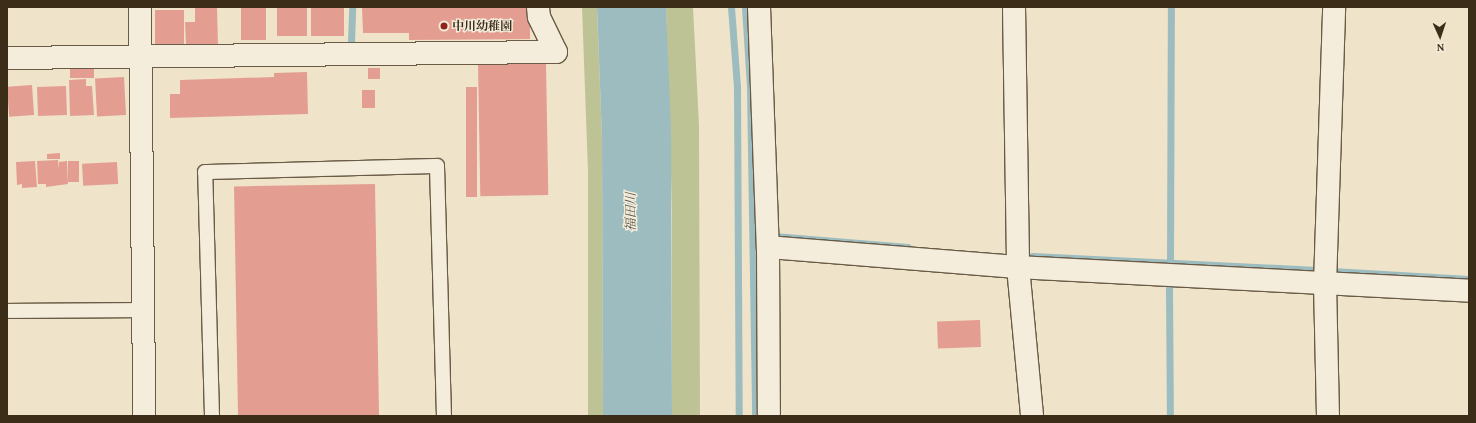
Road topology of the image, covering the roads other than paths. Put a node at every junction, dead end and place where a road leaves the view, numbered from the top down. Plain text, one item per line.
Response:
1 (140, 7) edge
2 (538, 7) edge
3 (759, 7) edge
4 (1014, 7) edge
5 (1334, 7) edge
6 (140, 56) junction
7 (7, 58) edge
8 (768, 248) junction
9 (1018, 267) junction
10 (1324, 284) junction
11 (1469, 291) edge
12 (143, 310) junction
13 (7, 311) edge
14 (144, 416) edge
15 (212, 416) edge
16 (444, 416) edge
17 (769, 416) edge
18 (1032, 416) edge
19 (1328, 416) edge

1 - 6 street
2 - 6 street
3 - 8 street
4 - 9 street
5 - 10 street
6 - 7 street
6 - 12 street
8 - 9 street
8 - 17 street
9 - 10 street
9 - 18 street
10 - 11 street
10 - 19 street
12 - 13 lane
12 - 14 street
15 - 16 lane

